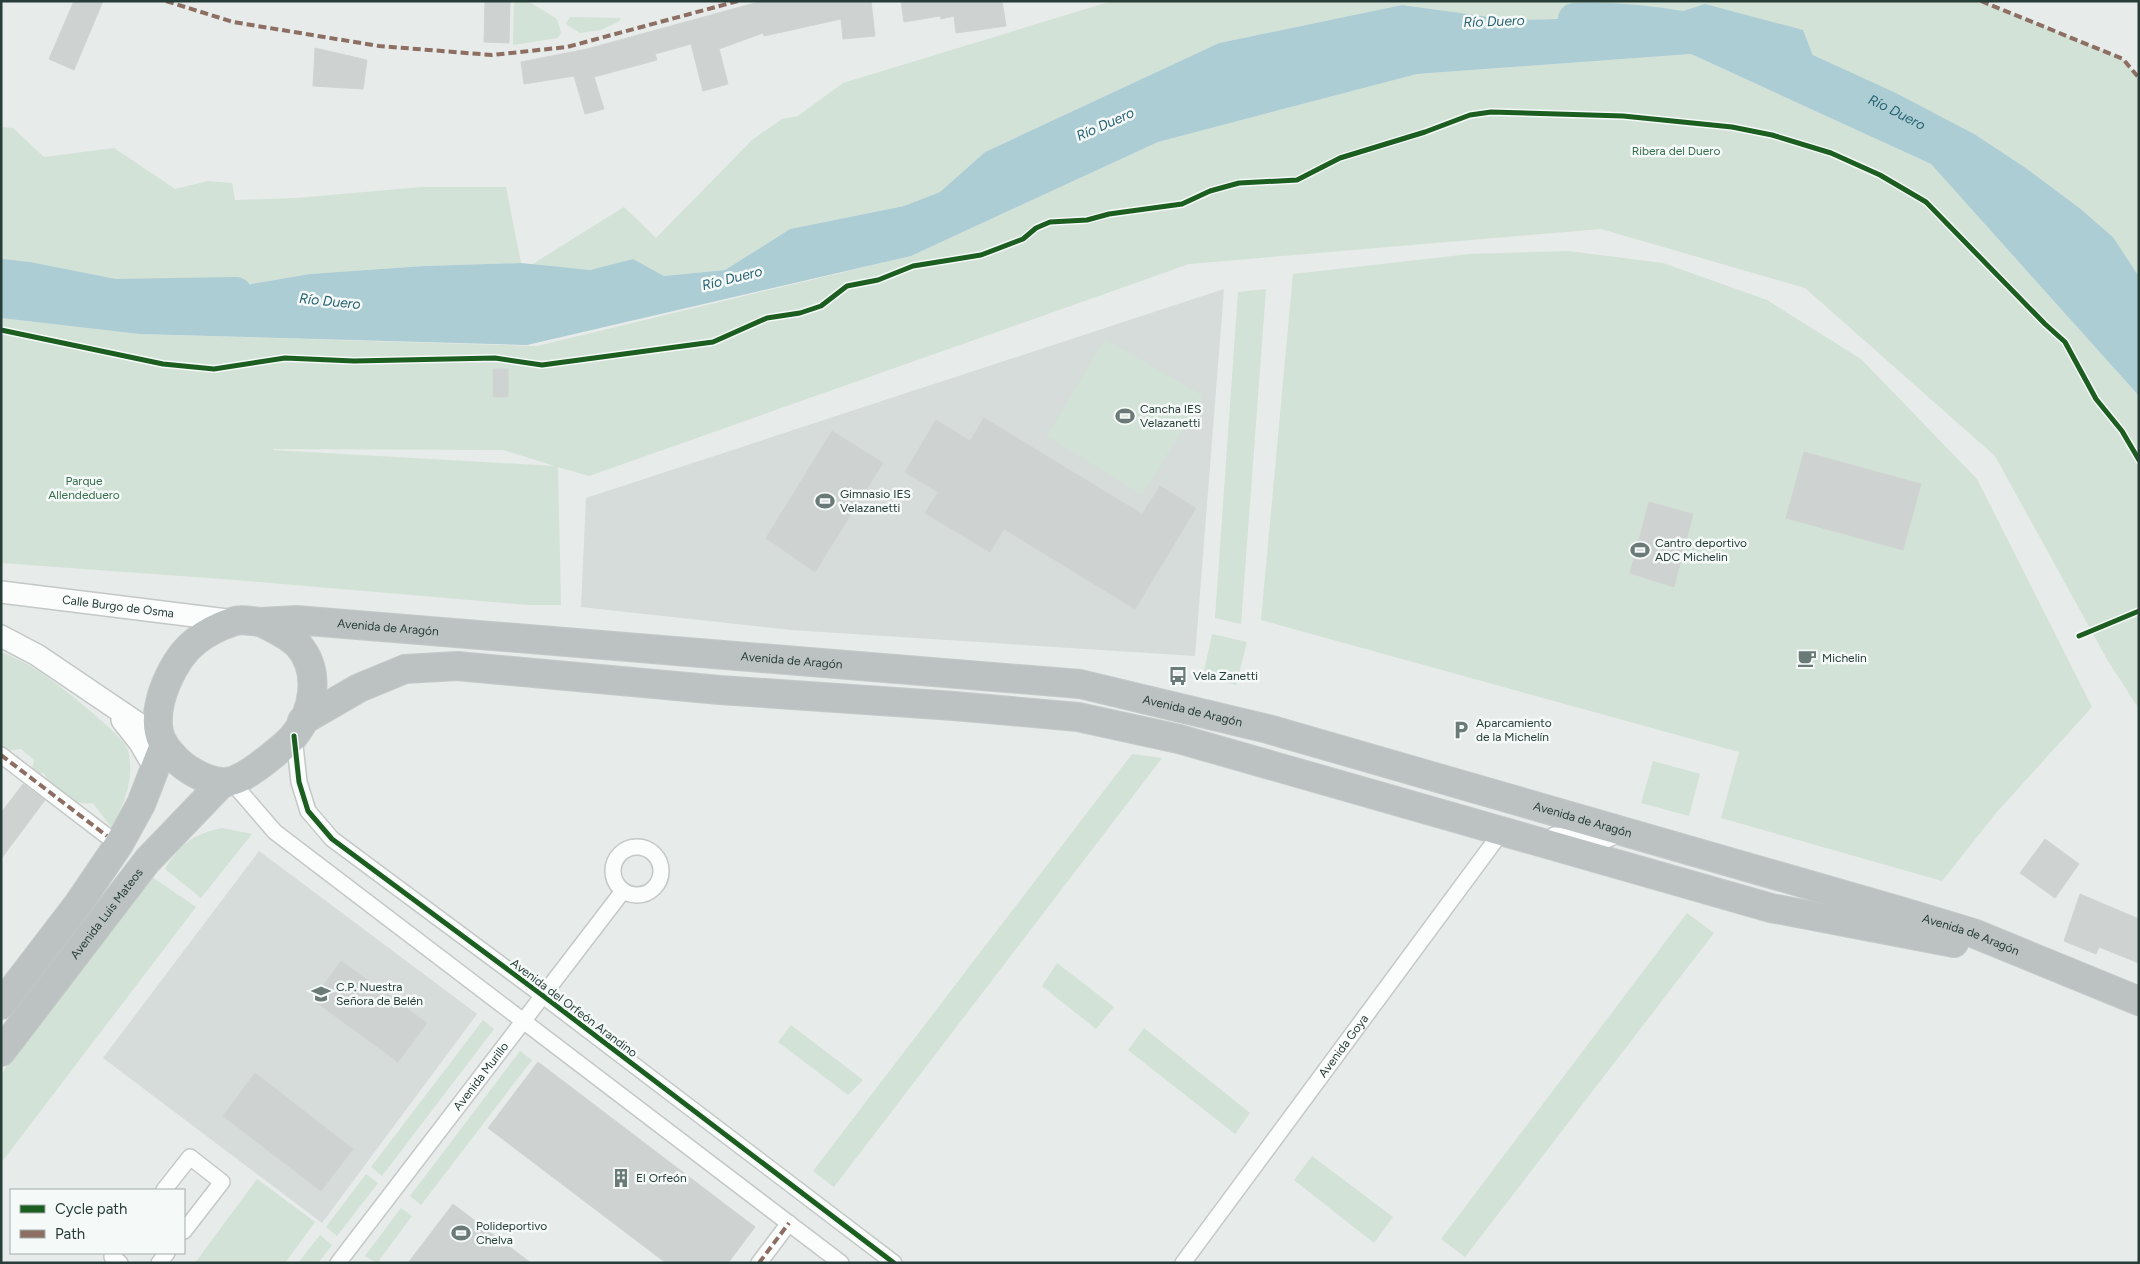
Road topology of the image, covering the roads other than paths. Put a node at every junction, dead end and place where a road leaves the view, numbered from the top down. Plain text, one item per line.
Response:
1 (1, 592) edge
2 (248, 621) junction
3 (1, 636) edge
4 (107, 702) junction
5 (298, 729) junction
6 (159, 749) junction
7 (1, 756) edge
8 (226, 782) junction
9 (1503, 830) junction
10 (1618, 830) junction
11 (107, 836) dead end
12 (624, 891) dead end
13 (2089, 979) junction
14 (542, 995) junction
15 (2139, 1001) edge
16 (1, 1005) edge
17 (523, 1021) junction
18 (1, 1052) edge
19 (165, 1189) edge
20 (790, 1223) junction
21 (185, 1230) edge
22 (114, 1254) edge
23 (120, 1263) edge
24 (338, 1263) edge
25 (759, 1263) edge
26 (841, 1263) edge
27 (894, 1263) edge
28 (1184, 1263) edge

1 - 2 street, Calle Burgo de Osma
2 - 5 highway
2 - 6 highway
2 - 10 highway, Avenida de Aragón
3 - 4 street
4 - 6 street
4 - 6 street
5 - 8 highway
5 - 9 highway, Avenida de Aragón
5 - 14 street, Avenida del Orfeón Arandino
6 - 8 highway
6 - 16 highway
7 - 11 street
8 - 17 street
8 - 18 highway, Avenida Luis Mateos
9 - 10 street
9 - 13 highway, Avenida de Aragón
9 - 28 street, Avenida Goya
10 - 13 highway, Avenida de Aragón
12 - 14 street, Avenida Murillo
13 - 15 highway, Avenida de Aragón
14 - 17 street, Avenida Murillo
14 - 27 street, Avenida del Orfeón Arandino
17 - 20 street
17 - 24 street, Avenida Murillo
19 - 21 street
20 - 25 street
20 - 26 street
22 - 23 street

